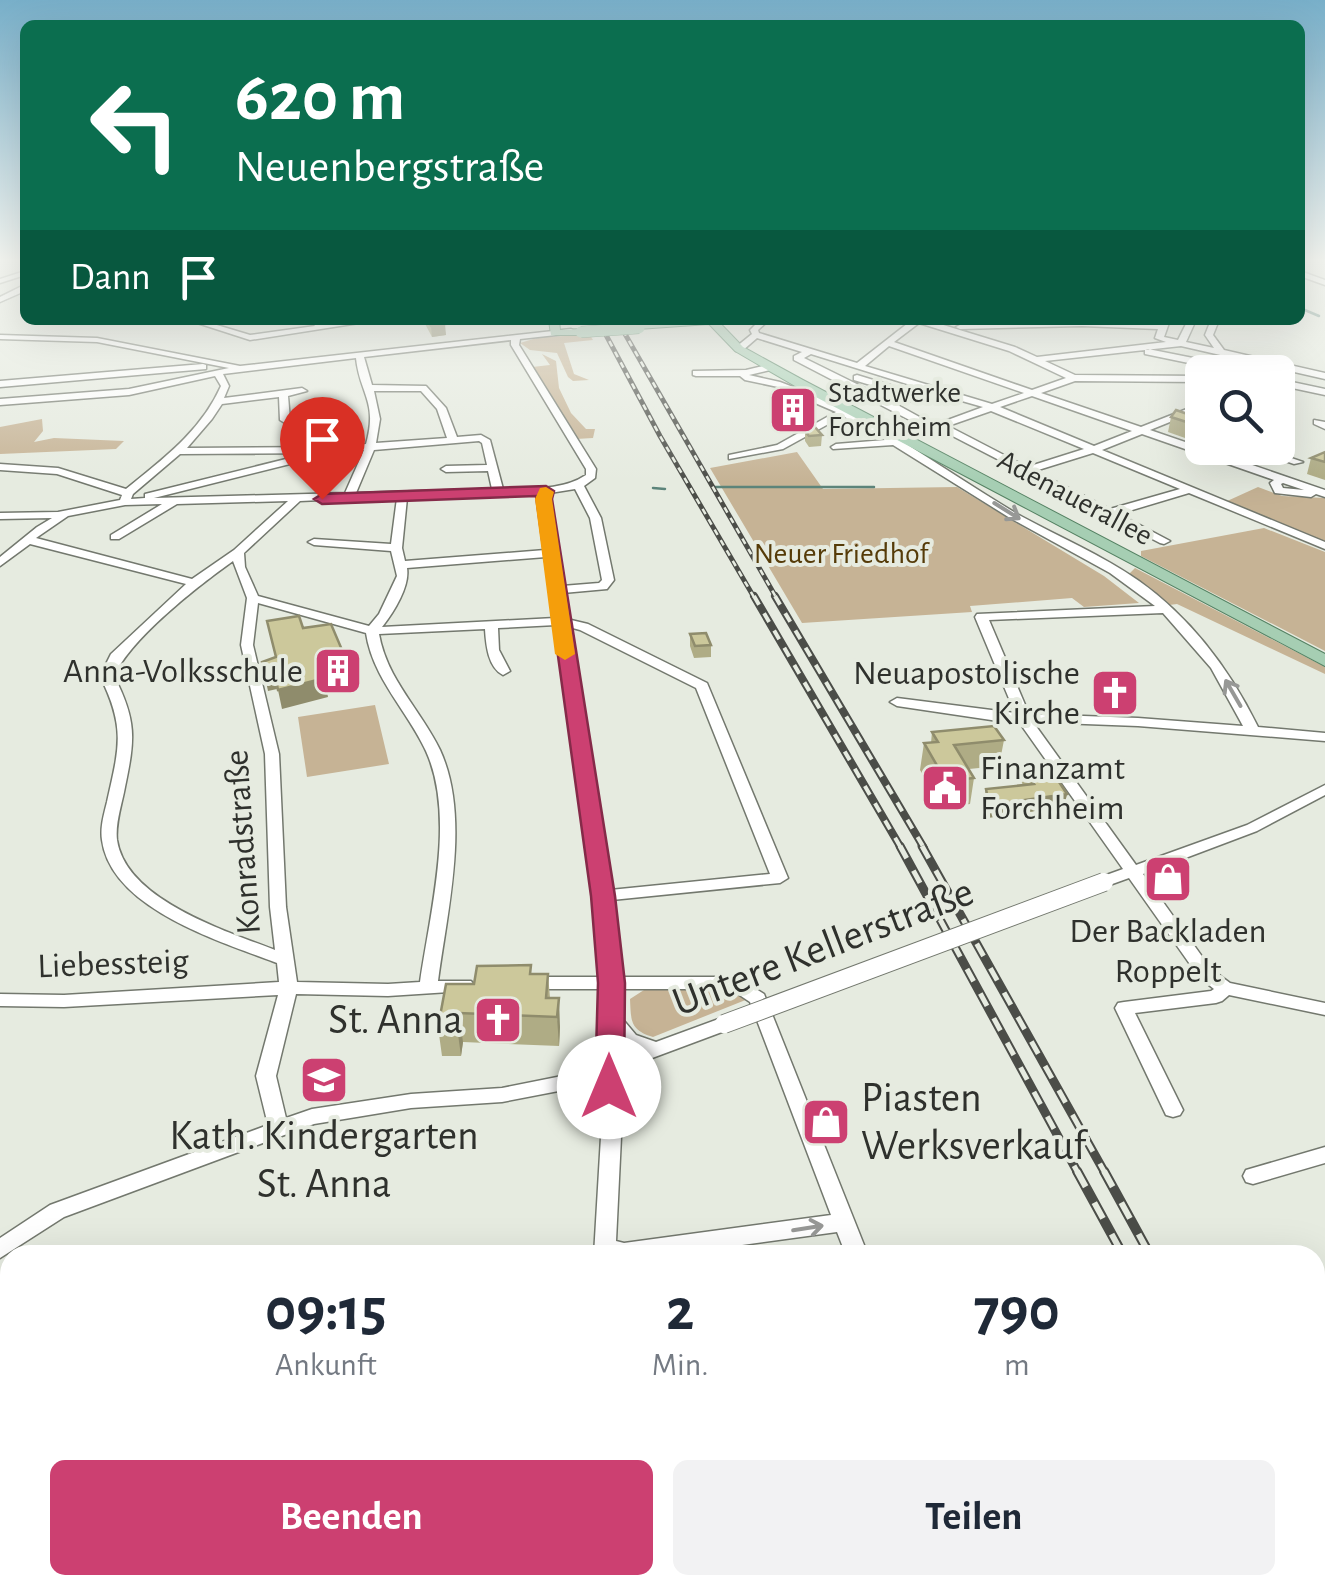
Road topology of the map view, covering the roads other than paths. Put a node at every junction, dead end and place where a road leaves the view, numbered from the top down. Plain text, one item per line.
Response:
1 (230, 332) edge
2 (270, 332) edge
3 (532, 332) edge
4 (709, 332) edge
5 (709, 332) edge
6 (712, 332) edge
7 (902, 332) edge
8 (959, 332) edge
9 (1161, 332) edge
10 (1186, 332) edge
11 (1210, 332) edge
12 (756, 335) joint
13 (1209, 336) junction
14 (0, 337) edge
15 (516, 337) junction
16 (718, 339) junction
17 (1185, 340) junction
18 (888, 343) junction
19 (739, 348) junction
20 (1134, 349) junction
21 (1222, 352) junction
22 (360, 354) junction
23 (1231, 355) edge
24 (807, 357) junction
25 (1185, 359) edge
26 (1035, 360) junction
27 (859, 366) junction
28 (767, 368) junction
29 (218, 369) junction
30 (746, 372) junction
31 (1295, 372) edge
32 (696, 374) dead end
33 (1325, 376) edge
34 (1074, 378) junction
35 (1185, 378) edge
36 (799, 383) junction
37 (0, 384) edge
38 (1295, 386) edge
39 (369, 388) junction
40 (890, 388) dead end
41 (302, 390) dead end
42 (1032, 392) junction
43 (1325, 392) edge
44 (283, 393) junction
45 (950, 395) junction
46 (222, 401) junction
47 (0, 402) edge
48 (880, 402) junction
49 (991, 407) junction
50 (941, 410) junction
51 (1185, 413) edge
52 (840, 414) junction
53 (285, 420) dead end
54 (936, 427) junction
55 (1142, 430) junction
56 (452, 438) junction
57 (899, 440) junction
58 (370, 445) junction
59 (1185, 445) edge
60 (836, 447) dead end
61 (332, 450) junction
62 (1093, 450) junction
63 (178, 452) junction
64 (733, 458) dead end
65 (1295, 461) edge
66 (1298, 462) dead end
67 (1240, 465) edge
68 (0, 467) edge
69 (492, 468) junction
70 (446, 469) dead end
71 (1026, 470) junction
72 (578, 485) junction
73 (1189, 490) junction
74 (546, 491) junction
75 (498, 492) junction
76 (1321, 492) edge
77 (402, 497) junction
78 (127, 498) junction
79 (348, 499) junction
80 (296, 500) junction
81 (172, 502) junction
82 (1109, 513) junction
83 (72, 514) junction
84 (0, 516) edge
85 (31, 517) junction
86 (0, 528) edge
87 (115, 537) dead end
88 (28, 540) junction
89 (1164, 541) dead end
90 (314, 542) dead end
91 (1325, 546) edge
92 (396, 548) junction
93 (238, 552) junction
94 (552, 553) junction
95 (0, 564) edge
96 (402, 565) junction
97 (194, 583) junction
98 (558, 590) junction
99 (252, 598) junction
100 (1167, 609) junction
101 (560, 621) junction
102 (491, 625) junction
103 (372, 631) junction
104 (1325, 661) edge
105 (503, 671) dead end
106 (897, 702) dead end
107 (1024, 719) junction
108 (1252, 730) junction
109 (1325, 737) edge
110 (1325, 789) edge
111 (1134, 872) junction
112 (603, 896) junction
113 (285, 960) junction
114 (611, 983) junction
115 (428, 986) junction
116 (289, 988) junction
117 (1225, 988) junction
118 (0, 1000) edge
119 (1325, 1010) edge
120 (610, 1016) junction
121 (662, 1048) junction
122 (609, 1069) junction
123 (1174, 1110) dead end
124 (280, 1128) junction
125 (1325, 1155) edge
126 (1254, 1176) dead end
127 (844, 1222) junction
128 (5, 1245) edge
129 (615, 1245) edge
130 (668, 1245) edge
131 (853, 1245) edge

1 - 2 street
3 - 15 street
4 - 16 main road, Adenauerallee
5 - 16 main road
6 - 19 main road, Adenauerallee
7 - 18 street
8 - 26 street
9 - 17 street
10 - 17 street
11 - 13 street
12 - 19 street
12 - 24 street
13 - 17 street
13 - 21 street
14 - 29 street
15 - 22 street
15 - 72 street
16 - 28 main road, Adenauerallee
17 - 20 street
17 - 21 street
18 - 27 street
18 - 42 street
19 - 36 main road, Adenauerallee
20 - 25 street
20 - 26 street
21 - 23 street
22 - 29 street
22 - 39 street
24 - 27 street
24 - 40 street
24 - 48 street
26 - 34 street
27 - 45 street
28 - 30 street
28 - 36 main road, Adenauerallee
29 - 37 street
29 - 46 street
29 - 47 street
30 - 32 street
30 - 52 street
31 - 33 street
34 - 35 street
34 - 42 street
36 - 57 main road, Adenauerallee
38 - 43 street
39 - 56 street
39 - 58 street
41 - 44 street
42 - 49 street
42 - 55 street
44 - 46 street
44 - 53 street
45 - 49 street
45 - 50 street
46 - 63 street
48 - 50 street
48 - 54 street
49 - 50 street
49 - 62 street
50 - 54 street
51 - 55 street
52 - 57 street
52 - 64 street
54 - 57 street
54 - 71 street
55 - 59 street
55 - 62 street
56 - 58 street
56 - 69 street
57 - 60 street
57 -> 100 street
57 - 104 main road, Adenauerallee
58 - 61 street
58 - 79 street
61 - 63 street
61 - 78 street
62 - 71 street
62 - 73 street
63 - 78 street
65 - 66 street
67 - 76 street
68 - 78 street
69 - 70 street
69 - 75 street
71 - 82 street
72 - 74 street
72 - 98 street
73 - 82 street
73 - 91 street
74 - 75 street
74 - 94 street
75 - 77 street
77 - 79 street
77 - 92 street
78 - 81 street
78 - 83 street
79 - 80 street
80 - 81 street
80 - 93 street
81 - 87 street
82 - 89 street
83 - 85 street
83 - 88 street
84 - 85 street
85 - 86 street
88 - 95 street
88 - 97 street
90 - 92 street
92 - 96 street
93 - 97 street
93 - 99 street, Konradstraße
94 - 96 street
94 - 98 street
96 - 103 street
97 - 113 street
98 - 101 street
99 - 103 street
99 - 113 street, Konradstraße
100 - 107 street
108 -> 100 street
101 - 102 street
101 - 112 street
101 - 112 street
102 - 103 street
102 - 105 street
103 - 115 street
106 - 107 street
107 - 108 street
107 - 111 street
108 - 109 street
110 - 111 street, Untere Kellerstraße
111 - 117 street
111 - 121 street, Untere Kellerstraße, bridge
112 - 114 street
113 - 116 street, Konradstraße
114 - 115 street, Liebessteig
114 - 120 street
114 - 127 street, Liebessteig
115 - 116 street, Liebessteig
116 - 118 street, Liebessteig
116 - 124 street, Konradstraße
117 - 119 street
117 - 123 street
120 - 121 street
120 - 122 street
121 - 122 street, Untere Kellerstraße
122 - 124 street, Untere Kellerstraße
122 - 129 street
124 - 128 street, Untere Kellerstraße
125 - 126 street
130 -> 127 street
127 - 131 street

